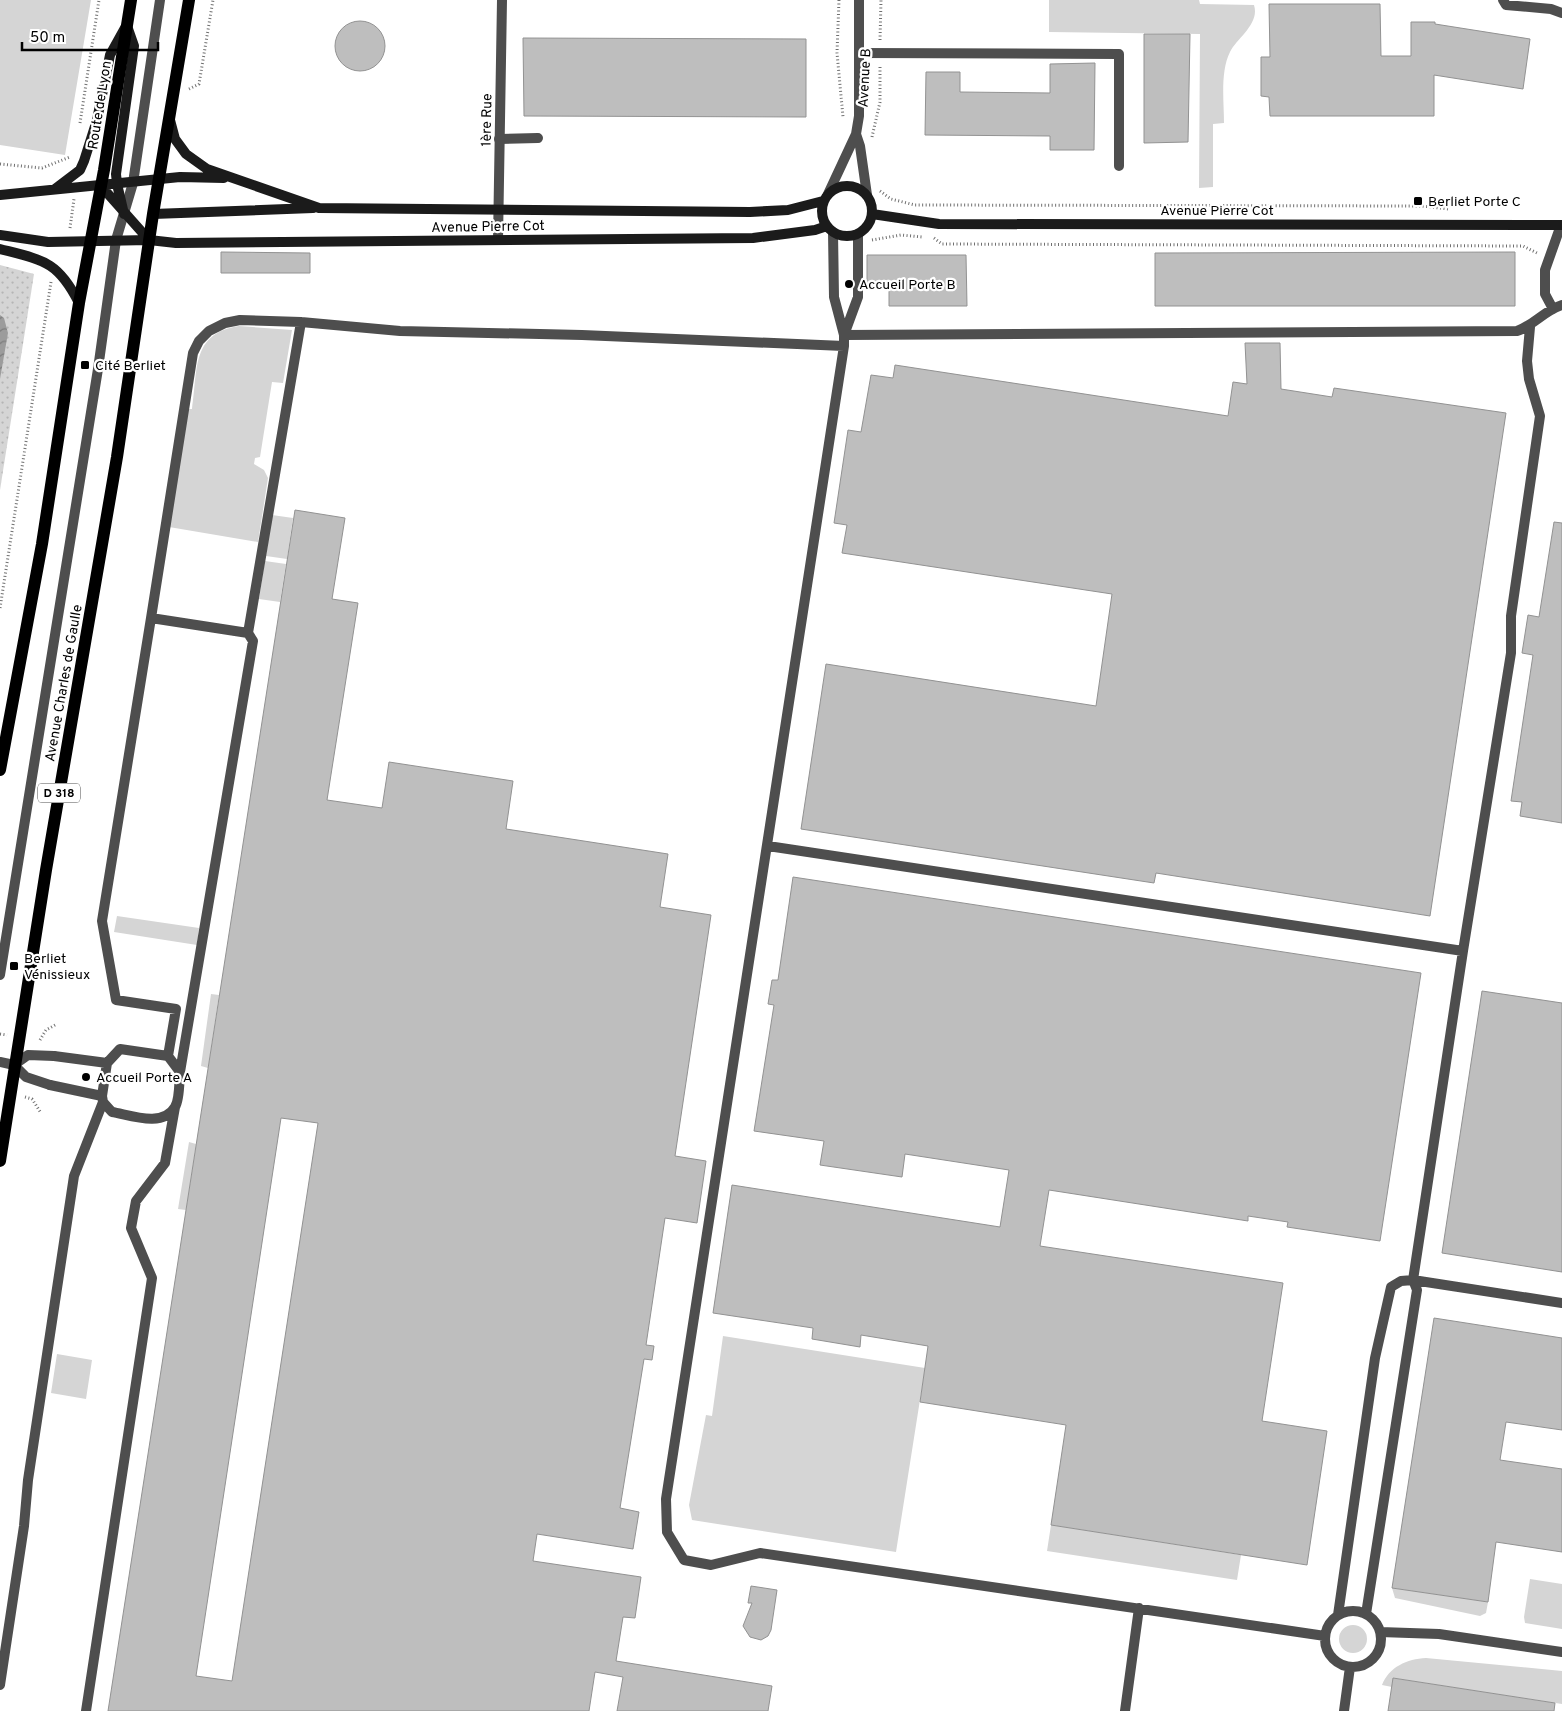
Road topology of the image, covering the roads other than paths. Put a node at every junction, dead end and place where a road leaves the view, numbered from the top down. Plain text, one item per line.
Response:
1 (130, 0) edge
2 (160, 0) edge
3 (189, 0) edge
4 (502, 0) edge
5 (859, 0) edge
6 (1503, 0) edge
7 (1562, 13) edge
8 (126, 25) junction
9 (859, 53) junction
10 (170, 119) junction
11 (856, 134) junction
12 (538, 138) dead end
13 (499, 139) junction
14 (1119, 166) dead end
15 (230, 178) junction
16 (159, 180) junction
17 (133, 183) junction
18 (116, 184) junction
19 (101, 186) junction
20 (51, 191) junction
21 (0, 195) edge
22 (867, 195) junction
23 (825, 197) junction
24 (319, 208) junction
25 (498, 210) junction
26 (124, 214) junction
27 (153, 214) junction
28 (872, 214) junction
29 (1562, 225) edge
30 (830, 229) junction
31 (858, 234) junction
32 (0, 235) edge
33 (116, 240) junction
34 (149, 240) junction
35 (498, 240) junction
36 (90, 241) junction
37 (0, 250) edge
38 (79, 303) junction
39 (1558, 307) edge
40 (301, 322) junction
41 (1530, 327) junction
42 (844, 335) junction
43 (844, 346) junction
44 (151, 618) junction
45 (248, 633) junction
46 (0, 770) edge
47 (768, 846) junction
48 (1463, 951) junction
49 (0, 974) edge
50 (168, 1056) junction
51 (0, 1062) edge
52 (107, 1063) junction
53 (14, 1065) junction
54 (180, 1072) junction
55 (102, 1099) junction
56 (175, 1107) junction
57 (0, 1161) edge
58 (1413, 1280) junction
59 (1562, 1303) edge
60 (1140, 1608) junction
61 (1366, 1614) junction
62 (1338, 1615) junction
63 (1380, 1632) junction
64 (1325, 1636) junction
65 (1562, 1652) edge
66 (1350, 1667) junction
67 (0, 1685) edge
68 (86, 1711) edge
69 (1125, 1711) edge
70 (1344, 1711) edge

1 - 8 main road, Route de Lyon
2 - 17 street
3 - 10 main road
4 - 13 street, 1ère Rue
5 - 9 street, Avenue B
6 - 7 street
8 - 18 street
8 - 19 main road, Route de Lyon
8 - 20 street
9 - 11 street, Avenue B
9 - 14 street
10 - 15 street, Avenue Pierre Cot
10 - 16 main road
11 - 22 street, Avenue B
11 - 23 street, Avenue B
12 - 13 street
13 - 25 street, 1ère Rue
15 - 16 street, Avenue Pierre Cot
15 - 24 street, Avenue Pierre Cot
16 - 17 street, Avenue Pierre Cot
16 - 27 main road, Avenue Charles de Gaulle
17 - 18 street, Avenue Pierre Cot
17 - 26 street
18 - 19 street, Avenue Pierre Cot
18 - 26 street
19 - 20 street, Avenue Pierre Cot
19 - 26 street
19 - 36 main road, Route de Lyon
20 - 21 street, Avenue Pierre Cot
22 - 23 street
22 - 28 street
23 - 25 street, Avenue Pierre Cot
23 - 30 street
24 - 25 street, Avenue Pierre Cot
24 - 27 street, Avenue Pierre Cot
25 - 35 street, 1ère Rue
26 - 33 street
26 - 34 street
27 - 34 main road, Avenue Charles de Gaulle
28 - 29 street, Avenue Pierre Cot
28 - 31 street
29 - 39 street
30 - 31 street
30 - 35 street, Avenue Pierre Cot
30 - 42 street
31 - 42 street
32 - 36 street, Avenue Pierre Cot
33 - 34 street, Avenue Pierre Cot
33 - 36 street, Avenue Pierre Cot
33 - 49 street
34 - 35 street, Avenue Pierre Cot
34 - 53 main road, Avenue Charles de Gaulle / D 318
36 - 38 main road
37 - 38 street
38 - 46 main road
39 - 41 street
40 - 43 street
40 - 44 street
40 - 45 street
41 - 42 street
41 - 48 street
42 - 43 street
43 - 47 street
44 - 45 street
44 - 50 street
45 - 54 street
47 - 48 street
47 - 60 street
48 - 58 street
50 - 52 street
50 - 54 street
51 - 53 street
52 - 53 street
52 - 55 street
53 - 55 street
53 - 57 main road, Avenue Charles de Gaulle / D 318
54 - 56 street
55 - 56 street
55 - 67 street
56 - 68 street
58 - 59 street
58 - 61 street
58 - 62 street
60 - 64 street
60 - 69 street
61 - 62 street
61 - 63 street
62 - 64 street
63 - 65 street
63 - 66 street
64 - 66 street
66 - 70 street

